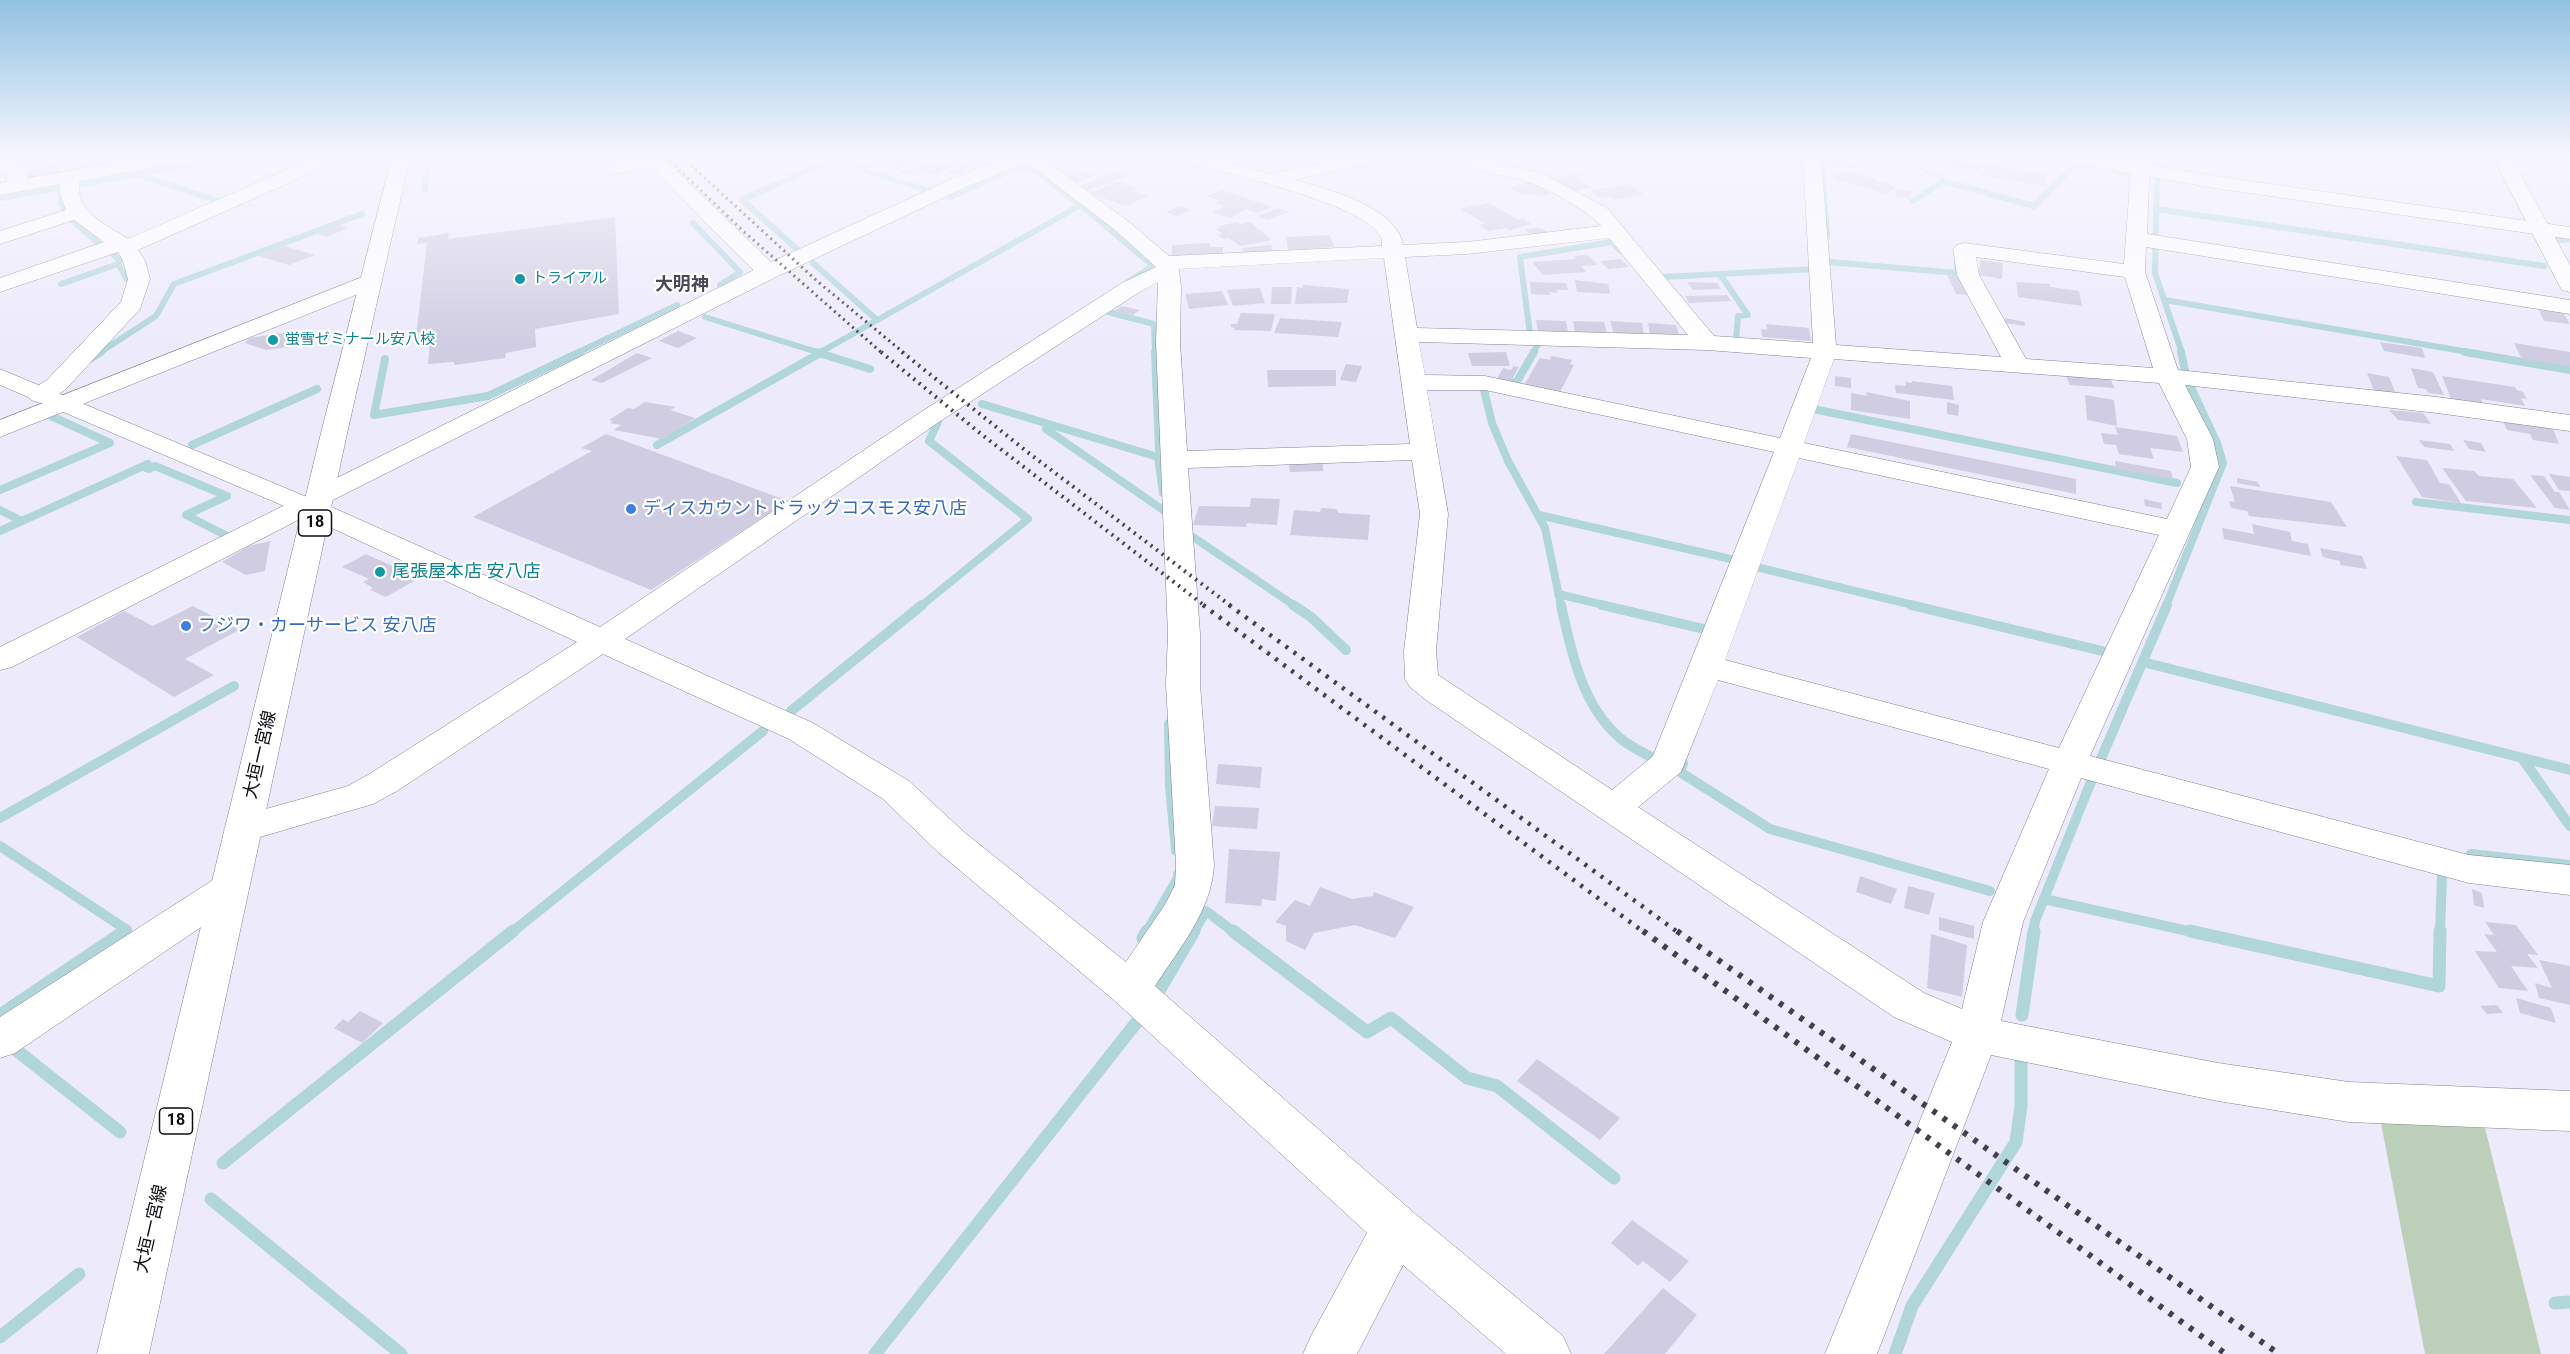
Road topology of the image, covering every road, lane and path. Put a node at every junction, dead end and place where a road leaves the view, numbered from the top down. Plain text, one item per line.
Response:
1 (27, 220) edge
2 (98, 220) edge
3 (183, 220) edge
4 (385, 220) edge
5 (715, 220) edge
6 (879, 220) edge
7 (1114, 220) edge
8 (1376, 220) edge
9 (1606, 220) edge
10 (1816, 220) edge
11 (2138, 220) edge
12 (2487, 220) edge
13 (2537, 220) edge
14 (2542, 229) junction
15 (1614, 231) junction
16 (2570, 233) edge
17 (0, 238) edge
18 (2137, 239) junction
19 (123, 246) junction
20 (1394, 251) junction
21 (1166, 266) junction
22 (768, 272) junction
23 (2134, 272) junction
24 (370, 281) junction
25 (0, 285) edge
26 (2570, 285) edge
27 (2570, 307) edge
28 (1407, 335) junction
29 (1707, 343) junction
30 (1825, 352) junction
31 (2017, 364) junction
32 (0, 376) edge
33 (2168, 376) junction
34 (1415, 382) junction
35 (51, 399) junction
36 (2570, 423) edge
37 (0, 429) edge
38 (1790, 448) junction
39 (1426, 452) junction
40 (1174, 460) junction
41 (314, 504) junction
42 (2176, 530) junction
43 (602, 640) junction
44 (0, 660) edge
45 (1707, 666) junction
46 (2070, 762) junction
47 (1613, 808) junction
48 (243, 829) junction
49 (2570, 880) edge
50 (230, 888) junction
51 (1130, 989) junction
52 (1977, 1034) junction
53 (0, 1040) edge
54 (2570, 1111) edge
55 (1396, 1228) junction
56 (123, 1354) edge
57 (1329, 1354) edge
58 (1545, 1354) edge
59 (1851, 1354) edge

1 - 17 street
2 - 19 street
3 - 19 street
4 - 24 street, 大垣一宮線 / 18
5 - 22 street
6 - 22 street
7 - 21 street
8 - 20 street
9 - 15 street
10 - 30 street
11 - 18 street
12 - 14 street
13 - 14 street
14 - 16 street
14 - 26 street
15 - 20 street
15 - 29 street
18 - 23 street
18 - 27 street
19 - 25 street
19 - 35 street
20 - 21 street
20 - 28 street
21 - 40 street
21 - 43 street
22 - 41 street
23 - 31 street
23 - 33 street
24 - 35 street
24 - 41 street, 大垣一宮線 / 18
28 - 29 street
28 - 34 street
29 - 30 street
30 - 31 street
30 - 38 street
31 - 33 street
32 - 35 street
33 - 36 street
33 - 42 street
34 - 38 street
34 - 39 street
35 - 37 street
35 - 41 street
38 - 42 street
38 - 45 street
39 - 40 street
39 - 47 street
40 - 51 street
41 - 43 street
41 - 44 street
41 - 48 street, 大垣一宮線 / 18
42 - 46 street
43 - 48 street
43 - 51 street
45 - 46 street
45 - 47 street
46 - 49 street
46 - 52 street
47 - 52 street
48 - 50 street, 大垣一宮線 / 18
50 - 53 street
50 - 56 street, 大垣一宮線 / 18
51 - 55 street
52 - 54 street
52 - 59 street
55 - 57 street
55 - 58 street

